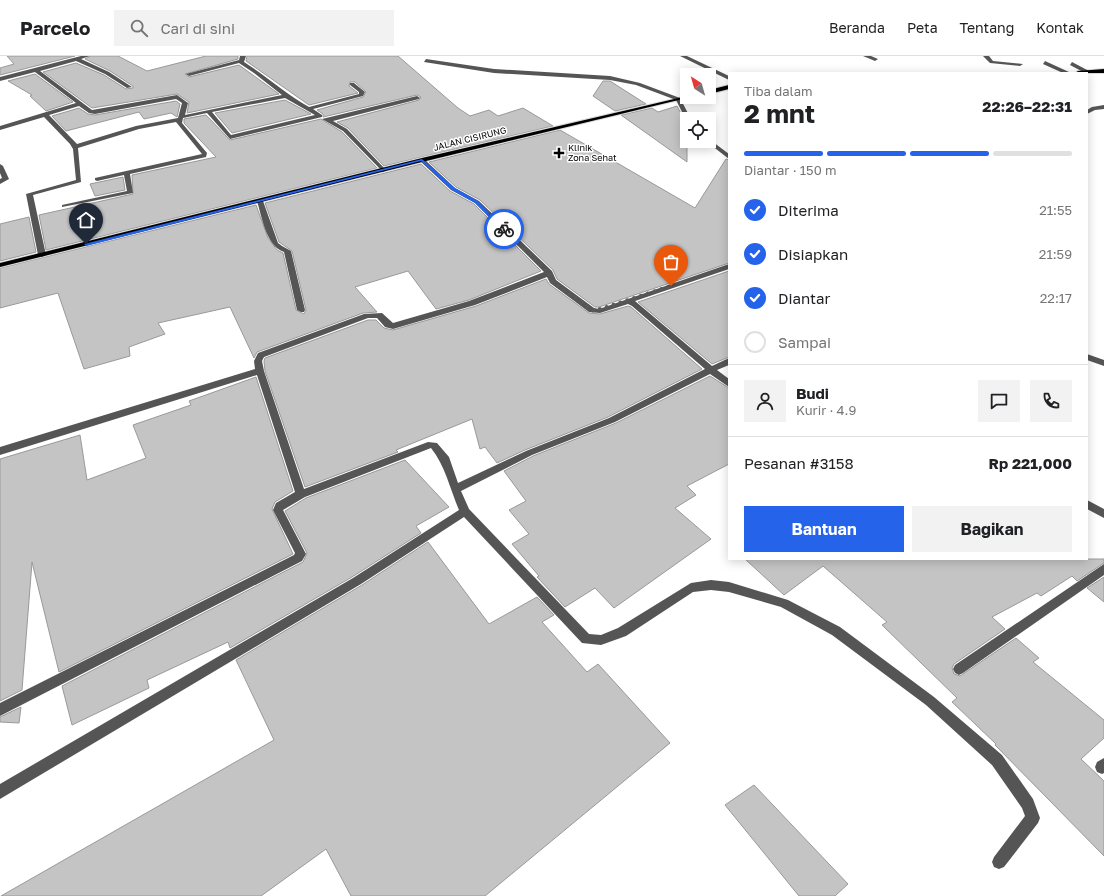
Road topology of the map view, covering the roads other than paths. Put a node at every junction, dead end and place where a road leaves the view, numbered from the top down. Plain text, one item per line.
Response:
1 (87, 56) edge
2 (682, 56) edge
3 (866, 56) edge
4 (986, 56) edge
5 (77, 59) junction
6 (242, 59) edge
7 (875, 59) dead end
8 (426, 61) dead end
9 (1045, 63) dead end
10 (1020, 64) dead end
11 (1072, 64) dead end
12 (36, 70) junction
13 (1104, 71) edge
14 (1065, 72) edge
15 (1087, 72) joint
16 (189, 74) dead end
17 (728, 78) edge
18 (0, 79) edge
19 (352, 84) dead end
20 (129, 87) dead end
21 (728, 87) edge
22 (716, 90) edge
23 (286, 96) junction
24 (417, 98) dead end
25 (678, 99) junction
26 (80, 104) junction
27 (1104, 107) edge
28 (308, 109) junction
29 (1088, 111) edge
30 (209, 112) junction
31 (684, 112) edge
32 (45, 114) junction
33 (320, 116) junction
34 (180, 118) junction
35 (328, 120) junction
36 (0, 128) edge
37 (74, 147) junction
38 (716, 147) edge
39 (728, 156) edge
40 (422, 160) junction
41 (0, 166) edge
42 (382, 170) junction
43 (126, 172) junction
44 (97, 179) dead end
45 (0, 182) edge
46 (260, 201) junction
47 (64, 206) dead end
48 (42, 255) junction
49 (0, 265) edge
50 (728, 266) edge
51 (549, 273) junction
52 (628, 301) junction
53 (301, 310) dead end
54 (1088, 357) edge
55 (728, 362) edge
56 (1104, 362) edge
57 (711, 370) junction
58 (260, 371) junction
59 (728, 383) edge
60 (0, 451) edge
61 (455, 489) junction
62 (301, 494) junction
63 (1088, 505) edge
64 (465, 511) junction
65 (1104, 514) edge
66 (1104, 569) edge
67 (958, 669) dead end
68 (0, 710) edge
69 (0, 792) edge
70 (999, 862) dead end

1 - 5 street
2 - 17 street
3 - 7 street
4 - 10 street
5 - 12 street
5 - 20 street
6 - 16 street
6 - 23 street
8 - 25 street
9 - 14 street
11 - 15 street
12 - 18 street
12 - 26 street
13 - 15 main road
19 - 28 street
21 - 22 main road
23 - 28 street
23 - 30 street
24 - 35 street
25 - 31 street
25 - 40 main road, JALAN CISIRUNG
26 - 32 street
26 - 34 street
27 - 29 street
28 - 33 street
30 - 33 street
30 - 34 street
32 - 36 street
32 - 37 street
33 - 35 street
34 - 37 street
34 - 43 street
35 - 42 street
37 - 48 street
38 - 39 street
40 - 42 main road, JALAN CISIRUNG
40 - 51 street
41 - 45 street
42 - 46 main road, JALAN CISIRUNG
43 - 44 street
43 - 47 street
46 - 48 main road, JALAN CISIRUNG
46 - 53 street
48 - 49 main road, JALAN CISIRUNG
50 - 52 street
51 - 52 street
51 - 58 street
52 - 57 street
54 - 56 street
55 - 57 street
57 - 59 street
57 - 61 street
58 - 60 street
58 - 62 street
61 - 62 street
61 - 64 street
62 - 68 street
63 - 65 street
64 - 69 street
64 - 70 street
66 - 67 street

